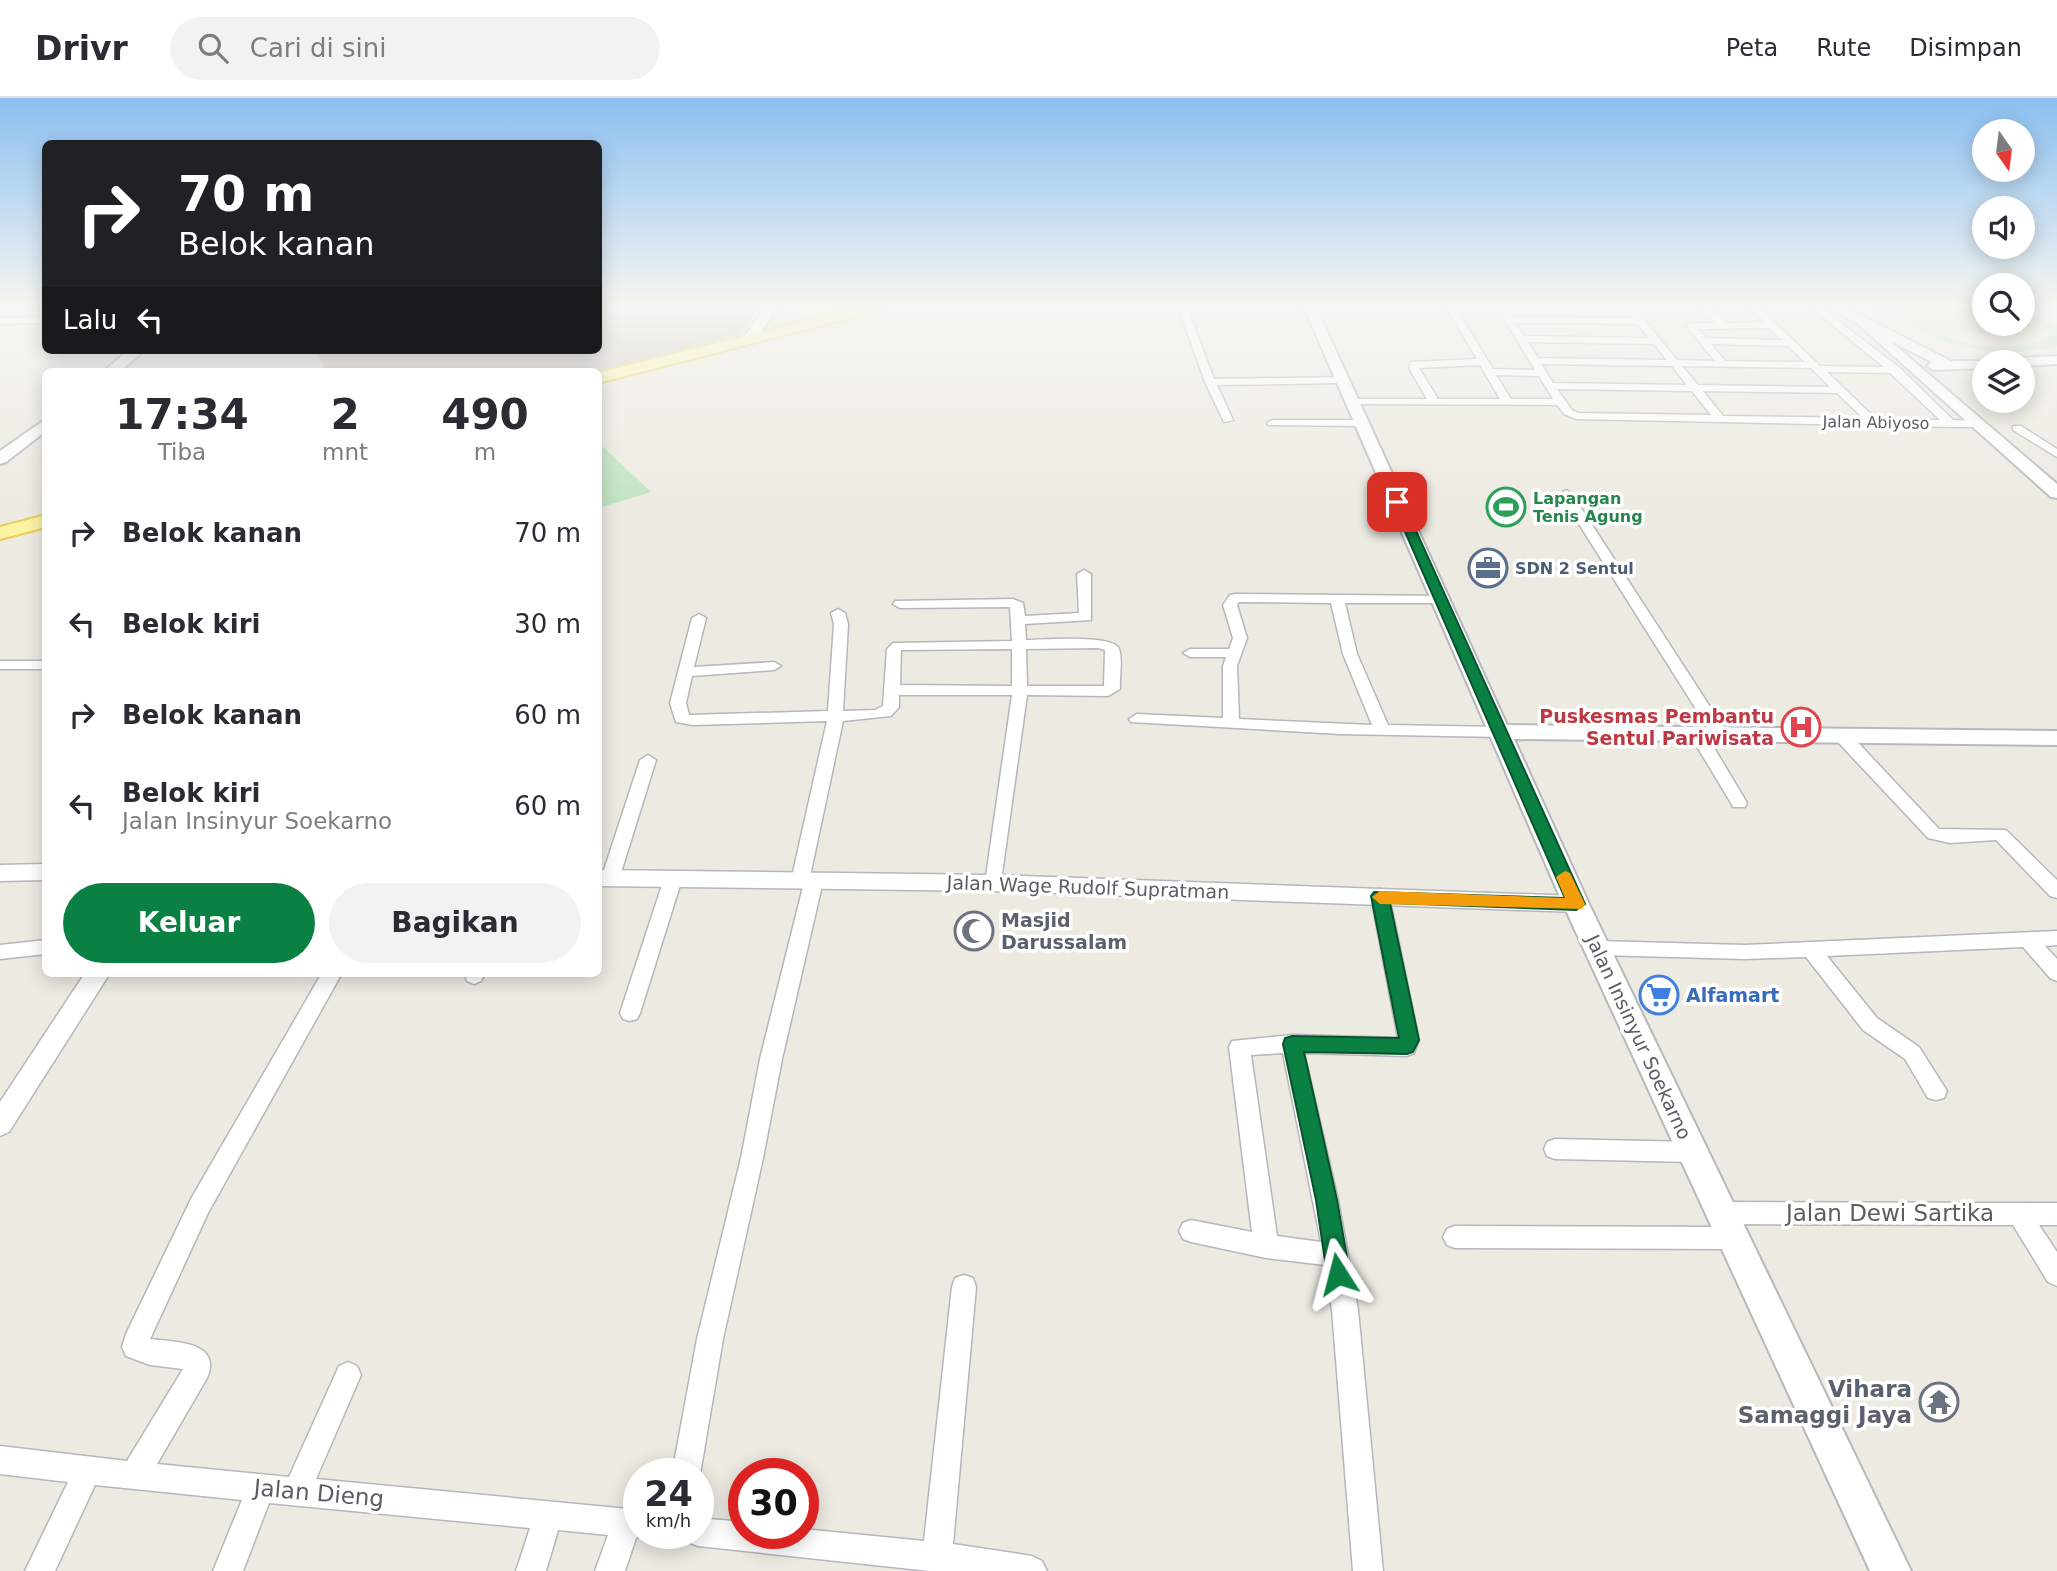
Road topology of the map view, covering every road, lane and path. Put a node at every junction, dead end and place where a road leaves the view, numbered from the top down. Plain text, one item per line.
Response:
1 (1208, 376) edge
2 (1341, 376) edge
3 (1419, 376) edge
4 (1492, 376) edge
5 (1543, 376) edge
6 (1684, 376) edge
7 (1825, 376) edge
8 (1898, 376) edge
9 (1920, 376) edge
10 (1343, 380) junction
11 (1210, 382) junction
12 (1550, 386) junction
13 (1694, 388) junction
14 (1839, 390) junction
15 (1434, 401) junction
16 (1507, 401) junction
17 (1353, 402) junction
18 (1560, 402) junction
19 (1720, 419) junction
20 (1228, 420) dead end
21 (1872, 421) junction
22 (1272, 423) dead end
23 (1363, 424) junction
24 (1951, 424) junction
25 (1974, 424) junction
26 (42, 426) edge
27 (2017, 428) dead end
28 (2057, 442) edge
29 (2040, 443) junction
30 (2057, 454) edge
31 (0, 459) edge
32 (2057, 493) edge
33 (1566, 494) dead end
34 (42, 522) edge
35 (0, 533) edge
36 (1084, 574) dead end
37 (1337, 597) junction
38 (1440, 599) junction
39 (900, 604) dead end
40 (838, 613) dead end
41 (699, 618) dead end
42 (1019, 620) junction
43 (1020, 644) junction
44 (1190, 653) dead end
45 (1235, 653) junction
46 (42, 664) edge
47 (0, 665) edge
48 (774, 666) dead end
49 (686, 672) junction
50 (892, 690) junction
51 (1020, 690) junction
52 (1137, 719) dead end
53 (1231, 722) junction
54 (835, 724) junction
55 (1382, 729) junction
56 (1500, 732) junction
57 (1698, 735) junction
58 (1721, 736) junction
59 (1843, 737) junction
60 (2057, 738) edge
61 (648, 760) dead end
62 (1739, 803) dead end
63 (42, 872) edge
64 (0, 873) edge
65 (604, 878) edge
66 (673, 879) junction
67 (807, 881) junction
68 (994, 883) junction
69 (2057, 891) edge
70 (1380, 896) junction
71 (1576, 904) junction
72 (2057, 938) edge
73 (2028, 939) junction
74 (42, 947) edge
75 (1598, 948) junction
76 (1811, 949) junction
77 (0, 952) edge
78 (2057, 973) edge
79 (95, 977) edge
80 (330, 977) edge
81 (629, 1013) dead end
82 (1292, 1044) junction
83 (1936, 1091) dead end
84 (0, 1124) edge
85 (1555, 1149) dead end
86 (1693, 1152) junction
87 (2019, 1213) junction
88 (2057, 1214) edge
89 (1728, 1226) junction
90 (1191, 1231) dead end
91 (1455, 1237) dead end
92 (1266, 1245) junction
93 (1335, 1255) junction
94 (2057, 1274) edge
95 (964, 1287) dead end
96 (348, 1375) dead end
97 (689, 1458) edge
98 (0, 1460) edge
99 (88, 1470) junction
100 (134, 1476) junction
101 (261, 1488) junction
102 (297, 1491) junction
103 (548, 1515) junction
104 (623, 1522) edge
105 (714, 1534) edge
106 (623, 1544) edge
107 (937, 1557) junction
108 (40, 1571) edge
109 (228, 1571) edge
110 (531, 1571) edge
111 (610, 1571) edge
112 (1032, 1571) edge
113 (1368, 1571) edge
114 (1891, 1571) edge

1 - 11 street
2 - 10 main road, Jalan Insinyur Soekarno
3 - 15 street
4 - 16 street
5 - 12 street
6 - 13 street
7 - 14 street
8 - 24 street
9 - 25 main road
10 - 11 street
10 - 17 main road, Jalan Insinyur Soekarno
11 - 20 street
12 - 13 street
12 - 18 street
13 - 14 street
13 - 19 street
14 - 21 street
15 - 16 street
15 - 17 street
16 - 18 street
17 - 23 main road, Jalan Insinyur Soekarno
18 - 19 street, Jalan Abiyoso
19 - 21 street, Jalan Abiyoso
21 - 24 street, Jalan Abiyoso
22 - 23 street
23 - 38 main road, Jalan Insinyur Soekarno
24 - 25 street, Jalan Abiyoso
25 - 32 main road
26 - 31 main road
27 - 29 street
28 - 29 street
29 - 30 street
33 - 58 street
34 - 35 main road
36 - 42 street
37 - 38 street
37 - 45 street
37 - 55 street
38 - 56 main road, Jalan Insinyur Soekarno
39 - 42 street
40 - 54 street
41 - 49 street
42 - 43 street
43 - 50 street
43 - 51 street
43 - 51 street
44 - 45 street
45 - 53 street
46 - 47 street
48 - 49 street
49 - 54 street
50 - 51 street
50 - 54 street
51 - 68 street
52 - 53 street
53 - 55 street
54 - 67 street
55 - 56 street
56 - 57 main road
56 - 71 main road, Jalan Insinyur Soekarno
57 - 58 main road
57 - 62 street
58 - 59 main road
59 - 60 main road
59 - 69 street
61 - 65 street
63 - 64 street
65 - 66 street, Jalan Wage Rudolf Supratman
66 - 67 street, Jalan Wage Rudolf Supratman
66 - 81 street
67 - 68 street, Jalan Wage Rudolf Supratman
67 - 97 street
68 - 70 street, Jalan Wage Rudolf Supratman
70 - 71 street, Jalan Wage Rudolf Supratman
70 - 82 street
71 - 75 main road, Jalan Insinyur Soekarno
72 - 73 street
73 - 76 street
73 - 78 street
74 - 77 street
75 - 76 street
75 - 86 main road, Jalan Insinyur Soekarno
76 - 83 street
79 - 84 street
80 - 100 street
82 - 92 street
82 - 93 street
85 - 86 street
86 - 89 main road, Jalan Insinyur Soekarno
87 - 88 street, Jalan Dewi Sartika
87 - 89 street, Jalan Dewi Sartika
87 - 94 street
89 - 91 street, Jalan Dewi Sartika
89 - 114 main road, Jalan Insinyur Soekarno
90 - 92 street
92 - 93 street
93 - 113 street
95 - 107 street
96 - 102 street
98 - 99 street, Jalan Dieng
99 - 100 street, Jalan Dieng
99 - 108 street
100 - 101 street, Jalan Dieng
101 - 102 street, Jalan Dieng
101 - 109 street
102 - 103 street, Jalan Dieng
103 - 104 street, Jalan Dieng
103 - 110 street
105 - 107 street
106 - 111 street
107 - 112 street

